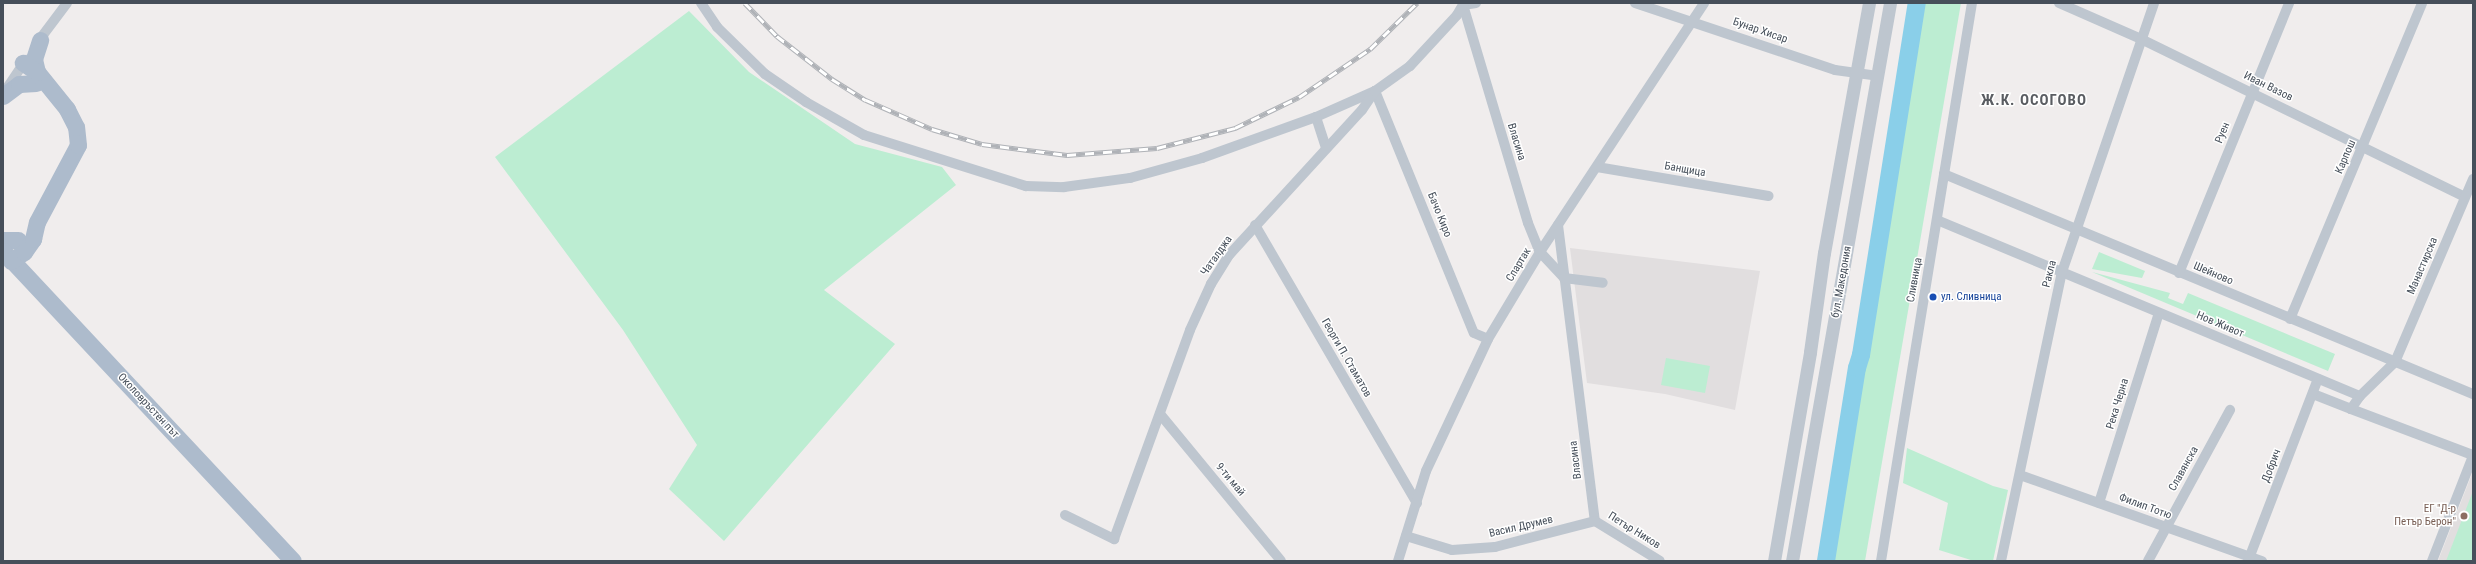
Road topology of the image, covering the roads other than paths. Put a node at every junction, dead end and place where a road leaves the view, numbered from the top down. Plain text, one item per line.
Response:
1 (67, 3) edge
2 (701, 3) edge
3 (1476, 3) edge
4 (1635, 3) edge
5 (1704, 3) edge
6 (1869, 3) edge
7 (1890, 3) edge
8 (1972, 3) edge
9 (2059, 3) edge
10 (2154, 3) edge
11 (2289, 3) edge
12 (2422, 3) edge
13 (1463, 4) edge
14 (1693, 20) junction
15 (2141, 39) junction
16 (40, 40) joint
17 (1858, 74) junction
18 (32, 75) junction
19 (1878, 76) junction
20 (1375, 92) junction
21 (2253, 93) junction
22 (3, 96) edge
23 (1316, 117) junction
24 (2363, 146) junction
25 (1326, 148) junction
26 (1598, 167) junction
27 (1944, 174) junction
28 (2473, 179) edge
29 (1769, 196) dead end
30 (2466, 197) junction
31 (1937, 220) junction
32 (1255, 225) junction
33 (1558, 225) junction
34 (2076, 229) junction
35 (16, 242) edge
36 (1540, 252) junction
37 (7, 256) edge
38 (2062, 272) junction
39 (2179, 273) junction
40 (1564, 278) junction
41 (32, 283) junction
42 (1603, 283) dead end
43 (2159, 313) junction
44 (2290, 319) junction
45 (1488, 339) junction
46 (2396, 362) junction
47 (2318, 379) junction
48 (2313, 394) junction
49 (2473, 394) edge
50 (2360, 396) junction
51 (2351, 409) junction
52 (2230, 410) dead end
53 (1160, 414) junction
54 (2473, 456) edge
55 (2020, 476) junction
56 (1417, 503) junction
57 (2100, 503) junction
58 (1064, 515) dead end
59 (1595, 521) junction
60 (2165, 527) junction
61 (1406, 536) junction
62 (2249, 559) edge
63 (293, 561) edge
64 (1281, 561) edge
65 (1398, 561) edge
66 (1660, 561) edge
67 (1774, 561) edge
68 (1792, 561) edge
69 (1880, 561) edge
70 (2001, 561) edge
71 (2148, 561) edge
72 (2262, 561) edge
73 (2432, 561) edge

1 - 16 street
2 - 23 street
3 - 13 street
4 - 14 street, Бунар Хисар
5 - 14 street, Спартак
6 - 17 street, бул. Македония
7 - 19 street, бул. Македония
8 - 27 street, Сливница
9 - 15 street, Иван Вазов
10 - 15 street, Ракла
11 - 21 street, Руен
12 - 24 street, Карпош
13 - 20 street, Чаталджа
13 - 36 street, Власина
14 - 17 street, Бунар Хисар
14 - 26 street, Спартак
15 - 21 street, Иван Вазов
15 - 34 street, Ракла
16 - 18 main road
17 - 19 street, Бунар Хисар
17 - 67 street, бул. Македония
18 - 22 main road
18 - 35 main road
19 - 68 street, бул. Македония
20 - 23 street
20 - 25 street, Чаталджа
20 - 45 street, Бачо Киро
21 - 24 street, Иван Вазов
21 - 39 street, Руен
23 - 25 street
24 - 30 street, Иван Вазов
24 - 44 street, Карпош
25 - 32 street, Чаталджа
26 - 29 street, Банщица
26 - 33 street, Спартак
27 - 31 street, Сливница
27 - 34 street, Шейново
28 - 30 street, Манастирска
30 - 46 street, Манастирска
31 - 38 street, Нов Живот
31 - 69 street, Сливница
32 - 53 street, Чаталджа
32 - 56 street, Георги П. Стаматов
33 - 36 street, Спартак
33 - 40 street, Власина
34 - 38 street, Ракла
34 - 39 street, Шейново
35 - 37 main road
35 - 41 main road
36 - 40 street, Власина
36 - 45 street, Спартак
37 - 41 main road, Околовръстен път
38 - 43 street, Нов Живот
38 - 55 street, Ракла
39 - 44 street, Шейново
40 - 42 street
40 - 59 street, Власина
41 - 63 main road, Околовръстен път
43 - 47 street, Нов Живот
43 - 57 street, Река Черна
44 - 46 street, Шейново
45 - 56 street, Спартак
46 - 49 street, Шейново
46 - 50 street
47 - 48 street, Добрич
47 - 50 street, Нов Живот
48 - 51 street
48 - 62 street, Добрич
50 - 51 street
51 - 54 street
52 - 60 street, Славянска
53 - 58 street, Чаталджа
53 - 64 street, 9-ти май
54 - 73 street
55 - 57 street, Филип Тотю
55 - 70 street, Ракла
56 - 61 street, Спартак
57 - 60 street, Филип Тотю
59 - 61 street, Васил Друмев
59 - 66 street, Петър Ников
60 - 62 street, Филип Тотю
60 - 71 street, Славянска
61 - 65 street, Спартак
62 - 72 street, Филип Тотю

